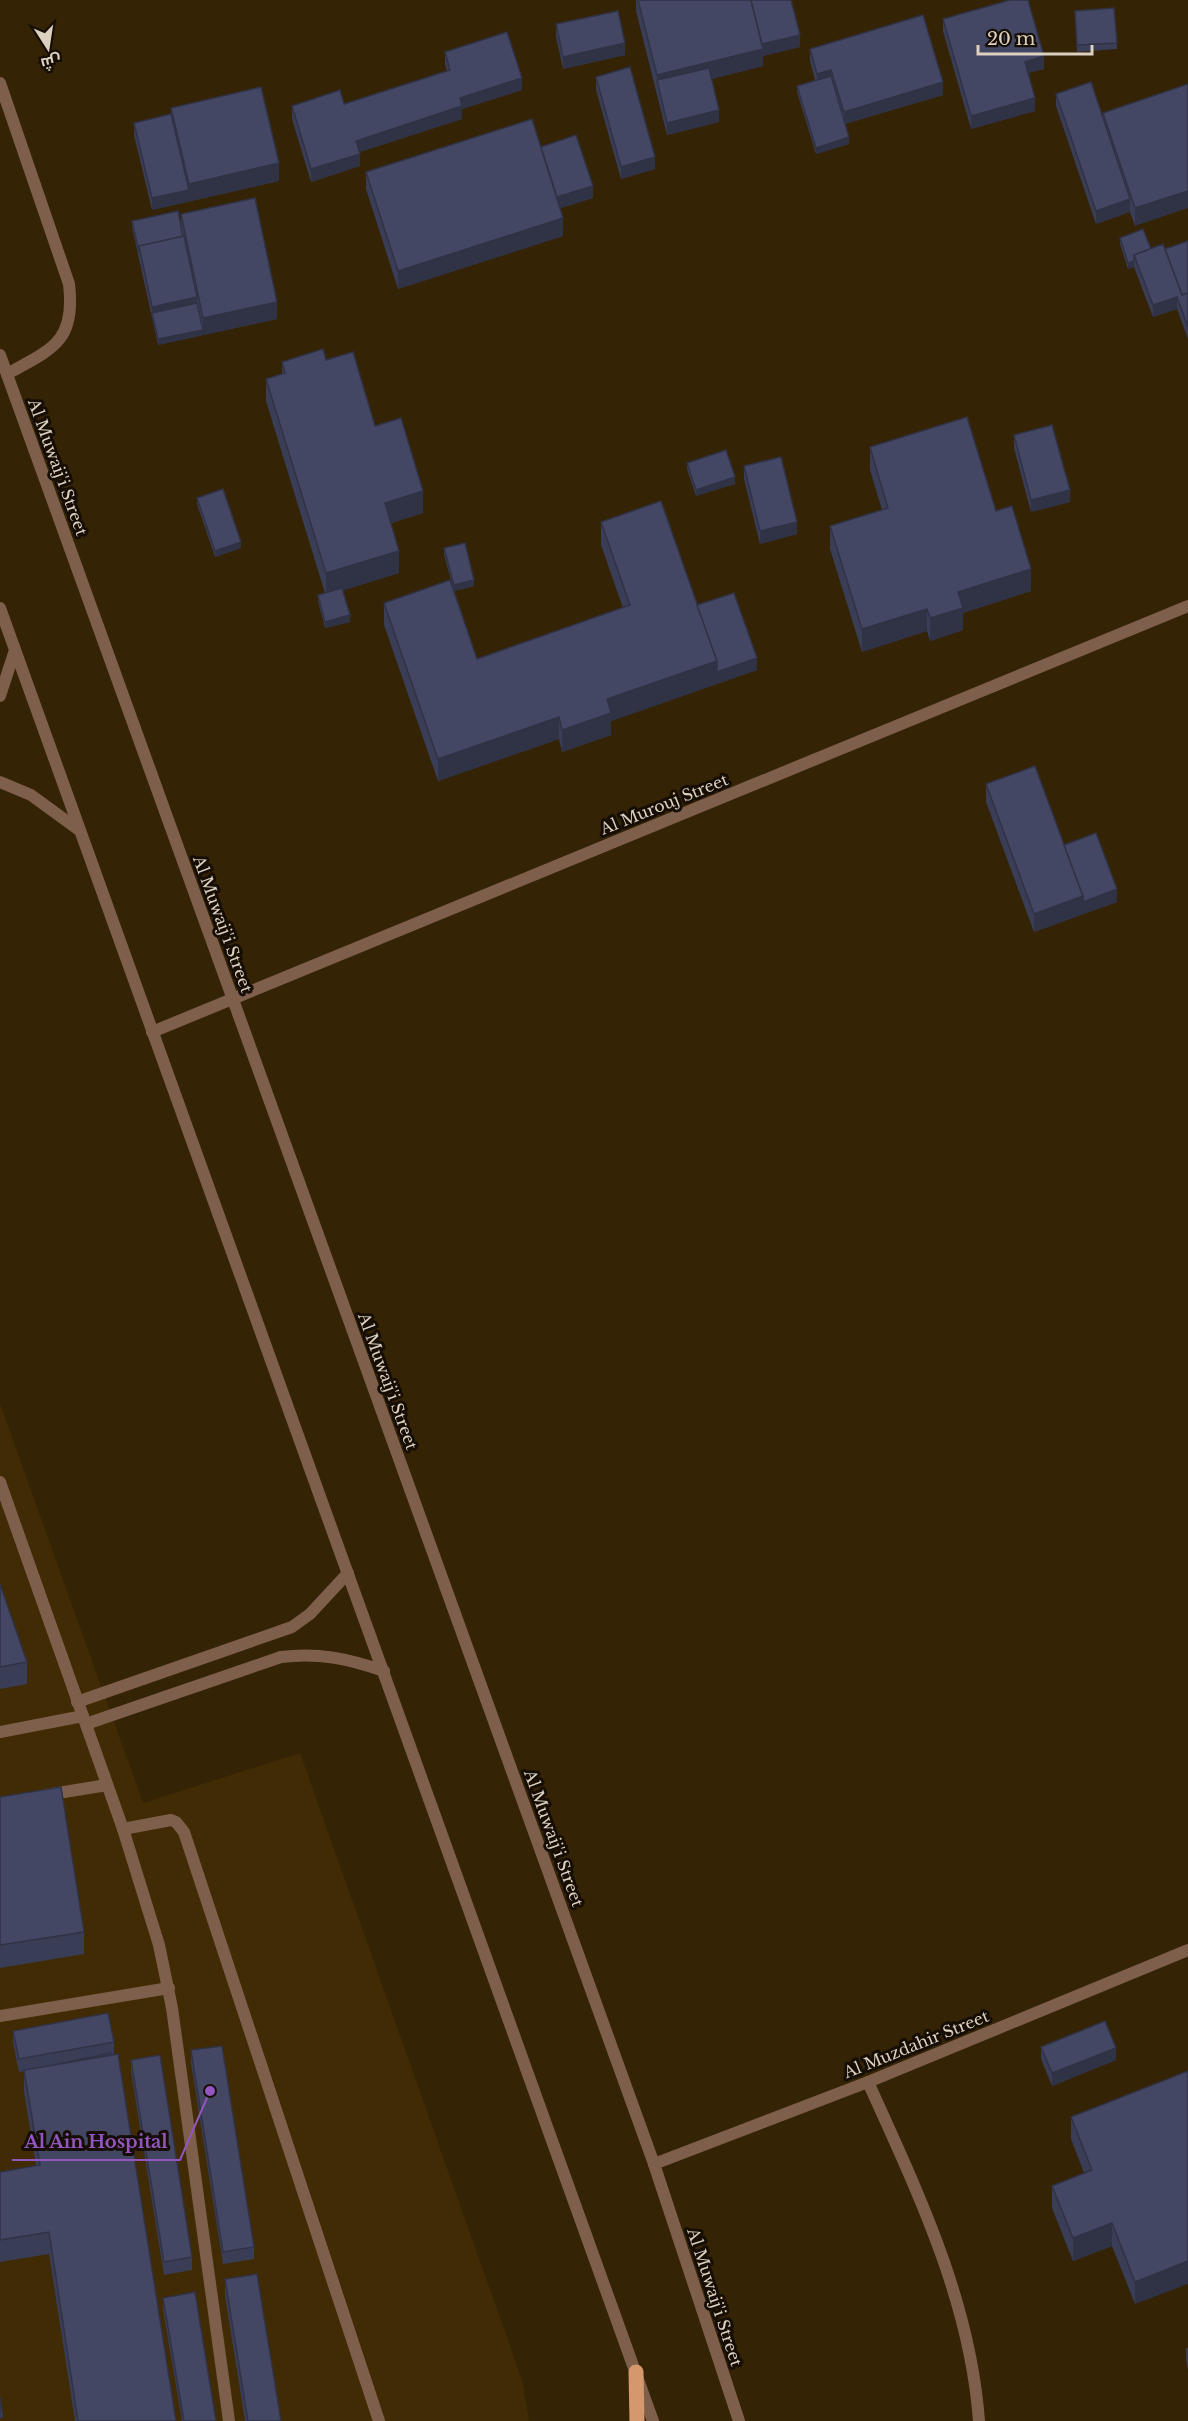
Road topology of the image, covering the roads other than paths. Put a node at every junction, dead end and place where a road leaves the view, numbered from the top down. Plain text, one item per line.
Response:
1 (0, 83) edge
2 (0, 355) edge
3 (7, 374) junction
4 (1188, 606) edge
5 (0, 608) edge
6 (15, 650) junction
7 (0, 696) edge
8 (0, 782) edge
9 (79, 830) junction
10 (232, 999) junction
11 (152, 1032) junction
12 (0, 1482) edge
13 (348, 1573) junction
14 (384, 1671) junction
15 (77, 1702) junction
16 (84, 1720) junction
17 (0, 1732) edge
18 (107, 1785) junction
19 (32, 1797) edge
20 (123, 1829) junction
21 (1188, 1950) edge
22 (169, 1988) junction
23 (0, 2016) edge
24 (868, 2082) junction
25 (654, 2164) junction
26 (636, 2372) junction
27 (229, 2421) edge
28 (379, 2421) edge
29 (637, 2421) edge
30 (653, 2421) edge
31 (739, 2421) edge
32 (979, 2421) edge

1 - 3 street
2 - 3 street, Al Muwaij'i Street
3 - 10 street, Al Muwaij'i Street
4 - 10 street, Al Murouj Street
5 - 6 street
6 - 7 street
6 - 9 street
8 - 9 street
9 - 11 street
10 - 11 street, Al Murouj Street
10 - 25 street, Al Muwaij'i Street
11 - 13 street
12 - 15 street
13 - 14 street
13 - 15 street
14 - 16 street
14 - 26 street
15 - 16 street
16 - 17 street
16 - 18 street
18 - 19 street
18 - 20 street
20 - 22 street
20 - 28 street
21 - 24 street, Al Muzdahir Street
22 - 23 street
22 - 27 street
24 - 25 street, Al Muzdahir Street
24 - 32 street
25 - 31 street, Al Muwaij'i Street
26 - 29 main road
26 - 30 street

